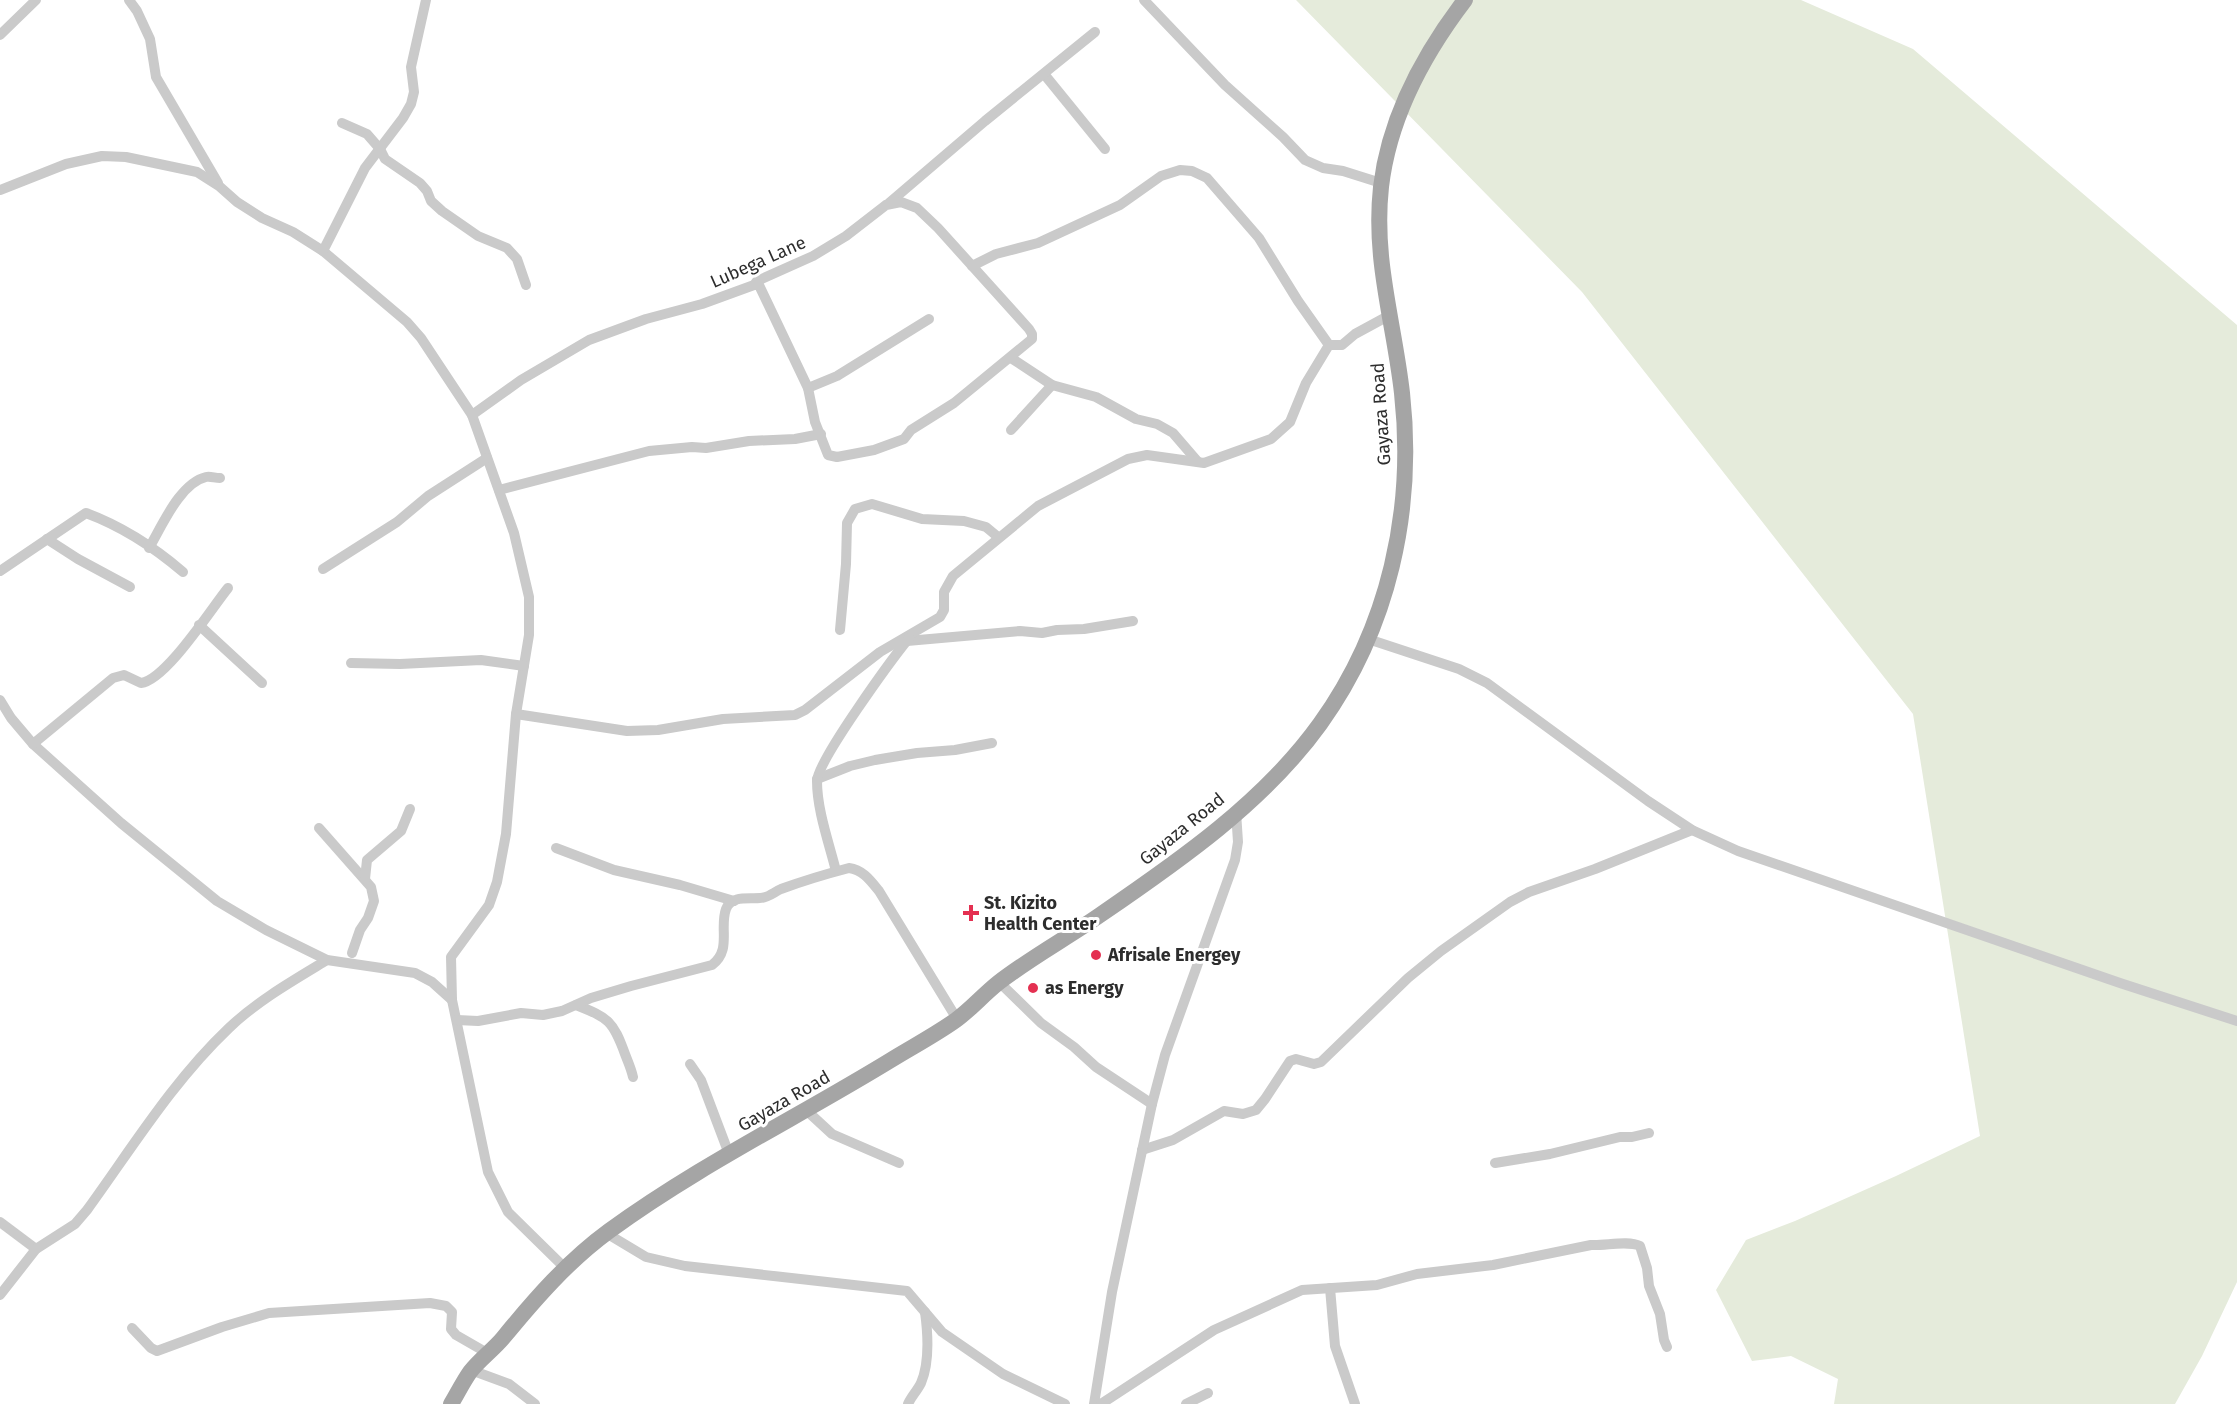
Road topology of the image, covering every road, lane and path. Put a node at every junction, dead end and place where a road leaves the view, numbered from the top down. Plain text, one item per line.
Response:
1 (36, 0) edge
2 (129, 0) edge
3 (426, 0) edge
4 (1144, 0) edge
5 (1464, 1) edge
6 (1095, 32) dead end
7 (0, 35) edge
8 (1044, 74) junction
9 (342, 123) dead end
10 (380, 148) junction
11 (1105, 149) dead end
12 (1381, 183) junction
13 (219, 186) junction
14 (0, 190) edge
15 (886, 206) junction
16 (323, 251) junction
17 (972, 266) junction
18 (757, 281) junction
19 (526, 285) dead end
20 (1390, 315) junction
21 (929, 319) dead end
22 (1329, 345) junction
23 (1011, 358) junction
24 (1053, 385) junction
25 (808, 388) junction
26 (472, 415) junction
27 (1011, 430) dead end
28 (820, 434) junction
29 (487, 458) junction
30 (1198, 462) junction
31 (220, 478) dead end
32 (499, 490) junction
33 (998, 537) junction
34 (47, 539) junction
35 (150, 548) junction
36 (323, 569) dead end
37 (0, 571) edge
38 (183, 572) dead end
39 (130, 587) dead end
40 (228, 588) dead end
41 (1133, 621) dead end
42 (199, 625) junction
43 (840, 630) dead end
44 (910, 637) junction
45 (1368, 639) junction
46 (351, 663) dead end
47 (524, 666) junction
48 (262, 683) dead end
49 (0, 700) edge
50 (516, 714) junction
51 (992, 743) dead end
52 (33, 744) junction
53 (817, 779) junction
54 (410, 809) dead end
55 (1236, 812) junction
56 (319, 828) dead end
57 (1692, 830) junction
58 (556, 848) dead end
59 (837, 871) junction
60 (365, 879) junction
61 (734, 901) junction
62 (352, 953) dead end
63 (327, 960) junction
64 (999, 982) junction
65 (452, 1000) junction
66 (576, 1005) junction
67 (957, 1019) junction
68 (457, 1020) junction
69 (2237, 1021) edge
70 (690, 1064) dead end
71 (633, 1077) dead end
72 (1152, 1104) junction
73 (806, 1110) junction
74 (1649, 1133) dead end
75 (1142, 1150) junction
76 (729, 1154) junction
77 (899, 1163) dead end
78 (1495, 1163) dead end
79 (0, 1222) edge
80 (606, 1233) junction
81 (36, 1248) junction
82 (565, 1268) junction
83 (1330, 1288) junction
84 (0, 1295) edge
85 (925, 1311) junction
86 (132, 1328) dead end
87 (1667, 1347) dead end
88 (489, 1354) junction
89 (471, 1370) junction
90 (1208, 1393) dead end
91 (451, 1404) edge
92 (535, 1404) edge
93 (908, 1404) edge
94 (1065, 1404) edge
95 (1094, 1404) edge
96 (1101, 1404) edge
97 (1186, 1404) edge
98 (1355, 1404) edge

1 - 7 street
2 - 13 street
3 - 10 street
4 - 12 street
5 - 12 main road, Gayaza Road
6 - 8 street, Lubega Lane
8 - 11 street
8 - 15 street, Lubega Lane
9 - 10 street
10 - 16 street
10 - 19 street
12 - 20 main road, Gayaza Road
13 - 14 street
13 - 16 street
15 - 17 street
15 - 18 street, Lubega Lane
16 - 26 street
17 - 22 street
17 - 23 street
18 - 25 street
18 - 26 street, Lubega Lane
20 - 22 street
20 - 45 main road, Gayaza Road
21 - 25 street
22 - 30 street
23 - 24 street
23 - 28 street
24 - 27 street
24 - 30 street
25 - 28 street
26 - 29 street
28 - 32 street
29 - 32 street
29 - 36 street
30 - 33 street
31 - 35 street
32 - 47 street
33 - 43 street
33 - 44 street
34 - 35 street
34 - 37 street
34 - 39 street
35 - 38 street
40 - 42 street
41 - 44 street
42 - 48 street
42 - 52 street
44 - 50 street
44 - 53 street
45 - 55 main road, Gayaza Road
45 - 57 street
46 - 47 street
47 - 50 street
49 - 52 street
50 - 65 street
51 - 53 street
52 - 63 street
53 - 59 street
54 - 60 street
55 - 64 main road, Gayaza Road
55 - 72 street
56 - 60 street
57 - 69 street
57 - 75 street
58 - 61 street
59 - 61 street
59 - 67 street
60 - 62 street
61 - 66 street
63 - 65 street
63 - 81 street
64 - 67 main road, Gayaza Road
64 - 72 street
65 - 68 street
66 - 68 street
66 - 71 street
67 - 73 main road, Gayaza Road
68 - 82 street
70 - 76 street
72 - 75 street
73 - 76 main road, Gayaza Road
73 - 77 street
74 - 78 street
75 - 95 street
76 - 80 main road, Gayaza Road
79 - 81 street
80 - 82 main road, Gayaza Road
80 - 85 street
81 - 84 street
82 - 88 main road, Gayaza Road
83 - 87 street
83 - 96 street
83 - 98 street
85 - 93 street
85 - 94 street
86 - 88 street
88 - 89 main road, Gayaza Road
89 - 91 main road, Gayaza Road
89 - 92 street
90 - 97 street

